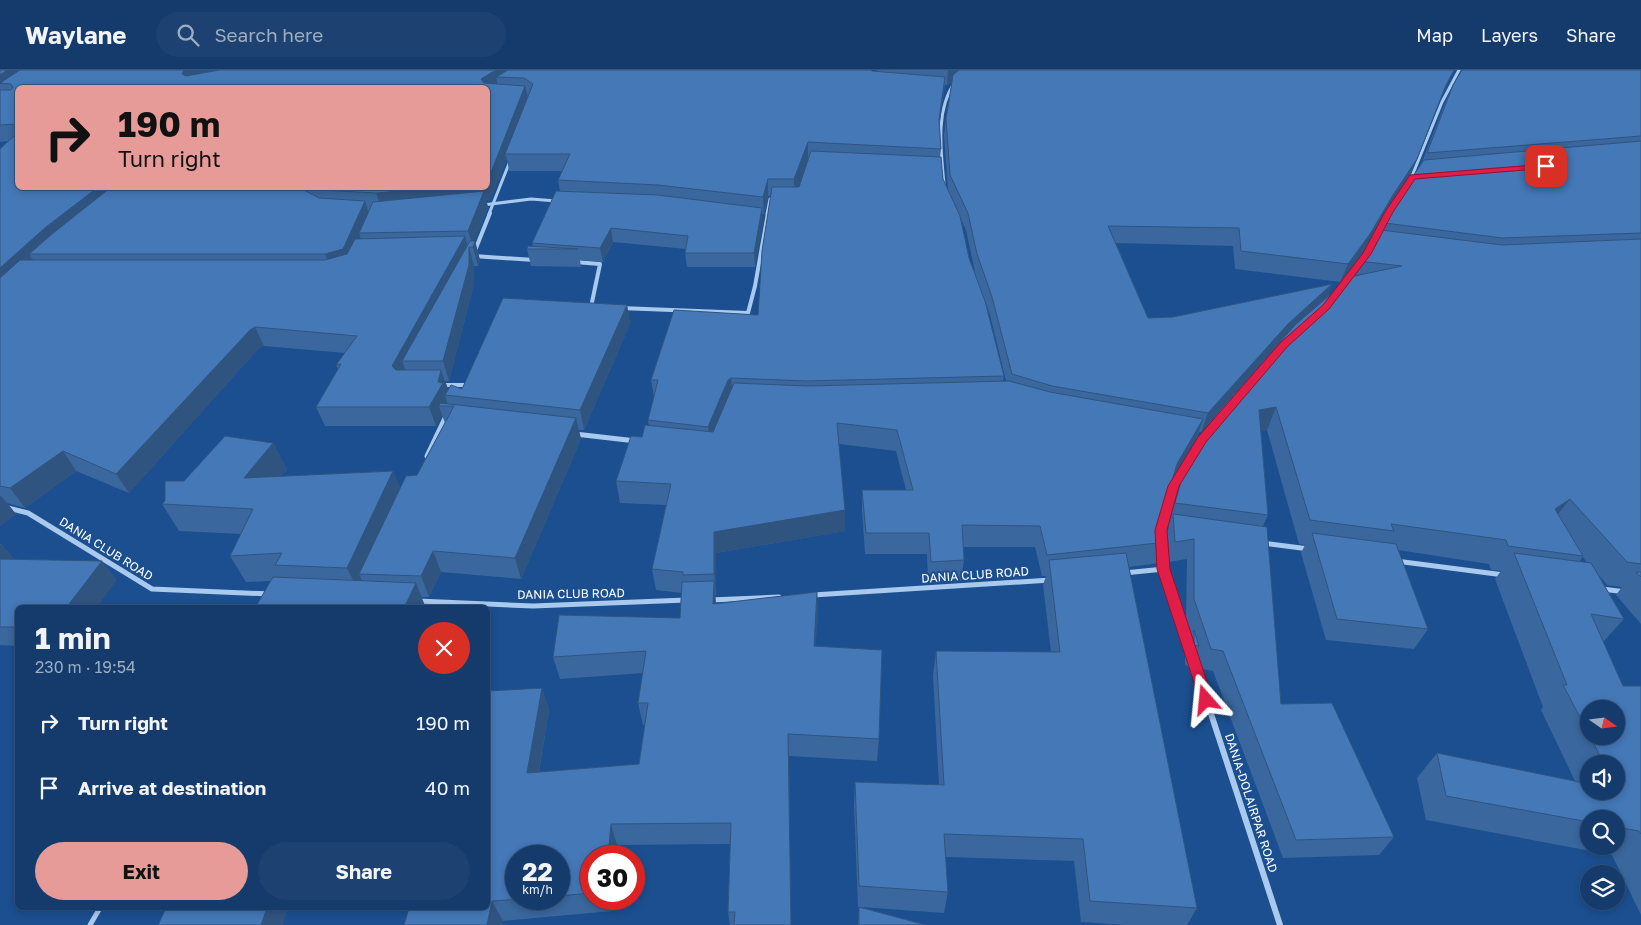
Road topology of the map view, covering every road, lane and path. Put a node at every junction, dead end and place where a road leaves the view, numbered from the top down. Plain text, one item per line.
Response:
1 (1460, 70) edge
2 (958, 80) edge
3 (511, 158) edge
4 (933, 169) edge
5 (943, 169) junction
6 (1422, 176) edge
7 (1413, 177) junction
8 (944, 193) edge
9 (779, 199) edge
10 (560, 201) edge
11 (493, 204) junction
12 (474, 206) edge
13 (758, 217) edge
14 (767, 218) junction
15 (1379, 249) edge
16 (475, 250) junction
17 (465, 251) edge
18 (473, 256) junction
19 (541, 260) dead end
20 (570, 262) dead end
21 (1361, 262) edge
22 (468, 264) edge
23 (1343, 284) edge
24 (601, 307) edge
25 (611, 307) edge
26 (438, 385) edge
27 (461, 392) edge
28 (448, 412) edge
29 (444, 419) junction
30 (454, 420) edge
31 (569, 433) edge
32 (646, 442) edge
33 (1192, 455) edge
34 (424, 464) edge
35 (0, 506) edge
36 (1161, 530) edge
37 (1161, 540) edge
38 (1259, 543) edge
39 (1318, 550) edge
40 (1386, 559) edge
41 (1164, 569) junction
42 (1116, 574) edge
43 (1514, 576) edge
44 (1058, 579) edge
45 (1592, 587) edge
46 (1631, 593) dead end
47 (270, 594) junction
48 (279, 595) edge
49 (808, 595) edge
50 (789, 596) edge
51 (690, 600) edge
52 (700, 600) edge
53 (266, 601) edge
54 (413, 601) edge
55 (99, 910) edge
56 (90, 925) edge
57 (1280, 925) edge

1 - 7 street
2 - 5 street
3 - 11 street
4 - 5 street
5 - 8 street
6 - 7 street
7 - 15 street
9 - 14 street
10 - 11 street
11 - 12 street
11 - 16 street
13 - 14 street
14 - 25 street
16 - 17 street
16 - 18 street
18 - 19 street
18 - 22 street
20 - 24 street
21 - 23 street
26 - 27 street
28 - 29 street
29 - 30 street
29 - 34 street
31 - 32 street
33 - 36 street
35 - 47 street, DANIA CLUB ROAD
37 - 41 street, DANIA-DOLAIRPAR ROAD
38 - 39 street
40 - 43 street
41 - 42 street
41 - 57 street, DANIA-DOLAIRPAR ROAD
44 - 49 street, DANIA CLUB ROAD
45 - 46 street
47 - 48 street, DANIA CLUB ROAD
47 - 53 lane
50 - 52 street
51 - 54 street, DANIA CLUB ROAD
55 - 56 lane

